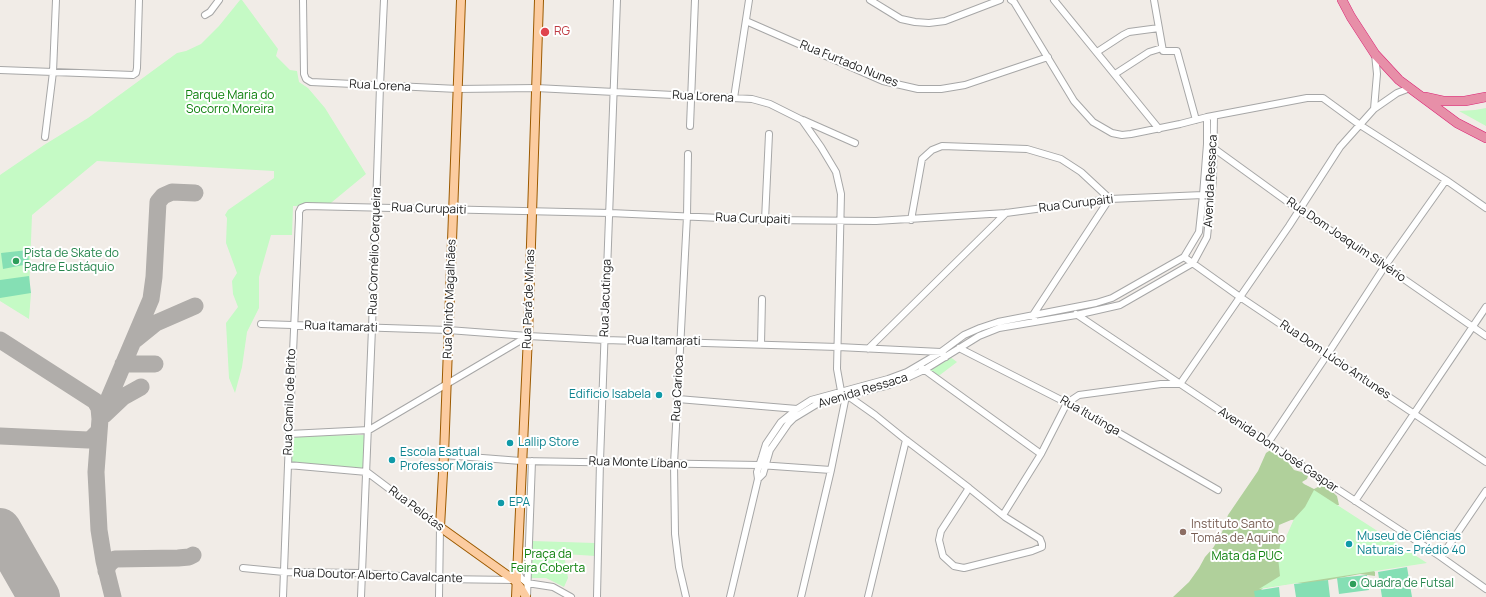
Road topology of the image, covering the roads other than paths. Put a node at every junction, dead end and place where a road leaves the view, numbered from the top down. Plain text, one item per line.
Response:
1 (56, 0) edge
2 (139, 0) edge
3 (219, 0) edge
4 (303, 0) edge
5 (384, 0) edge
6 (461, 0) edge
7 (539, 0) edge
8 (617, 0) edge
9 (695, 0) edge
10 (749, 0) edge
11 (870, 0) edge
12 (1000, 0) edge
13 (1054, 0) edge
14 (1154, 0) edge
15 (1342, 0) edge
16 (1015, 1) edge
17 (205, 15) dead end
18 (746, 21) junction
19 (1159, 28) junction
20 (1162, 48) junction
21 (1097, 52) junction
22 (1375, 54) junction
23 (1048, 57) junction
24 (0, 70) edge
25 (53, 72) junction
26 (1115, 74) junction
27 (380, 86) junction
28 (536, 88) junction
29 (1410, 88) junction
30 (458, 89) junction
31 (614, 92) junction
32 (691, 96) junction
33 (1422, 96) junction
34 (1486, 97) edge
35 (734, 98) junction
36 (1374, 109) junction
37 (1214, 116) junction
38 (1207, 117) junction
39 (802, 120) junction
40 (1196, 120) junction
41 (1360, 125) junction
42 (690, 126) dead end
43 (1159, 129) junction
44 (1207, 130) junction
45 (769, 134) dead end
46 (45, 137) dead end
47 (1486, 138) edge
48 (855, 143) dead end
49 (1207, 144) junction
50 (1214, 148) junction
51 (688, 154) dead end
52 (1446, 180) junction
53 (1204, 195) junction
54 (1109, 200) junction
55 (376, 207) junction
56 (302, 208) joint
57 (1486, 208) edge
58 (454, 210) junction
59 (1299, 210) junction
60 (533, 211) junction
61 (610, 213) junction
62 (1006, 213) junction
63 (687, 216) junction
64 (765, 220) junction
65 (842, 220) junction
66 (911, 220) junction
67 (1184, 257) junction
68 (1193, 263) junction
69 (1385, 266) junction
70 (1240, 297) junction
71 (762, 299) dead end
72 (1074, 307) junction
73 (1486, 307) edge
74 (1033, 315) junction
75 (1076, 315) junction
76 (1034, 322) junction
77 (262, 324) dead end
78 (294, 325) junction
79 (1472, 327) junction
80 (372, 328) junction
81 (448, 330) junction
82 (528, 336) junction
83 (1486, 336) edge
84 (605, 340) junction
85 (681, 341) junction
86 (761, 344) junction
87 (838, 347) junction
88 (959, 348) junction
89 (868, 349) junction
90 (943, 354) junction
91 (1327, 356) junction
92 (918, 366) junction
93 (924, 370) junction
94 (1180, 384) junction
95 (447, 385) junction
96 (841, 391) junction
97 (846, 396) junction
98 (678, 399) junction
99 (1068, 403) junction
100 (797, 409) junction
101 (1414, 413) junction
102 (369, 430) junction
103 (289, 434) junction
104 (906, 440) junction
105 (1268, 443) junction
106 (444, 454) junction
107 (1040, 454) junction
108 (521, 461) junction
109 (532, 461) junction
110 (600, 462) junction
111 (1486, 462) edge
112 (674, 464) junction
113 (288, 465) junction
114 (762, 465) junction
115 (831, 470) junction
116 (367, 472) junction
117 (969, 488) junction
118 (1218, 490) dead end
119 (1486, 491) edge
120 (1355, 501) junction
121 (1003, 515) junction
122 (440, 527) junction
123 (1441, 556) junction
124 (243, 568) dead end
125 (517, 570) junction
126 (284, 572) junction
127 (362, 573) junction
128 (439, 579) junction
129 (515, 581) junction
130 (527, 583) junction
131 (1486, 590) edge
132 (283, 597) edge
133 (361, 597) edge
134 (439, 597) edge
135 (516, 597) edge
136 (526, 597) edge
137 (571, 597) edge
138 (597, 597) edge
139 (686, 597) edge
140 (730, 597) edge
141 (801, 597) edge
142 (868, 597) edge

1 - 25 street
2 - 25 street
3 - 17 street
4 - 27 street, Rua Lorena
5 - 27 street, Rua Cornélio Cerqueira
6 - 30 main road, Rua Olinto Magalhães
7 - 28 main road, Rua Pará de Minas
8 - 31 street, Rua Jacutinga
9 - 32 street
10 - 18 street
11 - 12 street
13 - 21 street
14 - 19 street
15 - 22 highway
16 - 23 street
18 - 23 street, Rua Furtado Nunes
18 - 35 street
19 - 20 street
19 - 21 street
20 - 26 street
20 - 40 street
21 - 26 street
22 - 29 highway
22 - 36 street
23 - 43 street
24 - 25 street
25 - 46 street
26 - 43 street
27 - 30 street, Rua Lorena
27 - 55 street, Rua Cornélio Cerqueira
28 - 30 street, Rua Lorena
28 - 31 street, Rua Lorena
28 - 60 main road, Rua Pará de Minas
29 - 33 highway
29 - 36 street
30 - 58 main road, Rua Olinto Magalhães
31 - 32 street, Rua Lorena
31 - 61 street, Rua Jacutinga
32 - 35 street, Rua Lorena
32 - 42 street
33 - 34 highway
33 - 47 highway
35 - 39 street, Rua Lorena
36 - 41 street
37 - 38 street
37 - 41 street
37 - 50 street, Avenida Ressaca
38 - 40 street
38 - 44 street, Avenida Ressaca
39 - 48 street
39 - 65 street, Rua Lorena
40 - 43 street
40 - 44 street
41 - 52 street
41 - 59 street
44 - 49 street, Avenida Ressaca
45 - 64 street
49 - 50 street, Rua Dom Joaquim Silvério
49 - 53 street, Avenida Ressaca
50 - 59 street, Rua Dom Joaquim Silvério
50 - 68 street, Avenida Ressaca
51 - 63 street, Rua Carioca
52 - 57 street
52 - 69 street
53 - 54 street, Rua Curupaiti
53 - 67 street, Avenida Ressaca
54 - 62 street, Rua Curupaiti
54 - 66 street
54 - 74 street
55 - 56 street, Rua Curupaiti
55 - 58 street, Rua Curupaiti
55 - 80 street, Rua Cornélio Cerqueira
56 - 78 street, Rua Camilo de Brito
58 - 60 street, Rua Curupaiti
58 - 81 main road, Rua Olinto Magalhães
59 - 69 street, Rua Dom Joaquim Silvério
59 - 70 street
60 - 61 street, Rua Curupaiti
60 - 82 main road, Rua Pará de Minas
61 - 63 street, Rua Curupaiti
61 - 84 street, Rua Jacutinga
62 - 66 street, Rua Curupaiti
62 - 89 street
63 - 64 street, Rua Curupaiti
63 - 85 street, Rua Carioca
64 - 65 street, Rua Curupaiti
65 - 66 street, Rua Curupaiti
65 - 87 street, Rua Lorena
67 - 68 street, Rua Dom Lúcio Antunes
67 - 72 street, Avenida Ressaca
68 - 70 street, Rua Dom Lúcio Antunes
68 - 75 street, Avenida Ressaca
69 - 79 street, Rua Dom Joaquim Silvério
69 - 91 street
70 - 91 street, Rua Dom Lúcio Antunes
70 - 94 street
71 - 86 street
72 - 74 street, Avenida Ressaca
72 - 75 street
73 - 79 street
74 - 76 street
74 - 90 street, Avenida Ressaca
75 - 76 street, Avenida Ressaca
75 - 94 street, Avenida Dom José Gaspar
76 - 88 street, Avenida Ressaca
77 - 78 street, Rua Itamarati
78 - 80 street, Rua Itamarati
78 - 103 street, Rua Camilo de Brito
79 - 83 street, Rua Dom Joaquim Silvério
79 - 101 street
80 - 81 street, Rua Itamarati
80 - 102 street, Rua Cornélio Cerqueira
81 - 82 street, Rua Itamarati
81 - 95 main road, Rua Olinto Magalhães
82 - 84 street, Rua Itamarati
82 - 95 street
82 - 108 main road, Rua Pará de Minas
84 - 85 street, Rua Itamarati
84 - 110 street, Rua Jacutinga
85 - 86 street, Rua Itamarati
85 - 98 street, Rua Carioca
86 - 87 street, Rua Itamarati
87 - 89 street, Rua Itamarati
87 - 96 street, Rua Lorena
88 - 90 street, Avenida Ressaca
88 - 99 street, Rua Itutinga
89 - 90 street, Rua Itamarati
90 - 92 street, Avenida Ressaca
90 - 93 street, Avenida Ressaca
91 - 101 street, Rua Dom Lúcio Antunes
91 - 105 street
92 - 93 street
92 - 96 street, Avenida Ressaca
93 - 97 street, Avenida Ressaca
93 - 107 street
94 - 99 street
94 - 105 street, Avenida Dom José Gaspar
95 - 102 street
95 - 106 main road, Rua Olinto Magalhães
96 - 97 street
96 - 100 street, Avenida Ressaca
97 - 104 street
97 - 114 street, Avenida Ressaca
97 - 115 street
98 - 100 street
98 - 112 street, Rua Carioca
99 - 107 street
99 - 118 street, Rua Itutinga
100 - 114 street, Avenida Ressaca
101 - 111 street, Rua Dom Lúcio Antunes
101 - 120 street
102 - 103 street
102 - 116 street, Rua Cornélio Cerqueira
103 - 113 street, Rua Camilo de Brito
104 - 117 street
104 - 142 street
105 - 120 street, Avenida Dom José Gaspar
106 - 108 street, Rua Monte Líbano
106 - 122 main road, Rua Olinto Magalhães
107 - 121 street
108 - 109 street, Rua Monte Líbano
108 - 125 main road, Rua Pará de Minas
109 - 110 street, Rua Monte Líbano
109 - 130 street
110 - 112 street, Rua Monte Líbano
110 - 138 street, Rua Jacutinga
112 - 114 street, Rua Monte Líbano
112 - 139 street, Rua Carioca
113 - 116 street
113 - 126 street, Rua Camilo de Brito
114 - 115 street, Rua Monte Líbano
114 - 140 street, Avenida Ressaca
115 - 141 street
116 - 122 street, Rua Pelotas
116 - 127 street, Rua Cornélio Cerqueira
117 - 121 street
117 - 121 street
119 - 123 street
120 - 123 street, Avenida Dom José Gaspar
122 - 128 street, Rua Olinto Magalhães
122 - 129 main road, Rua Pelotas
123 - 131 street, Avenida Dom José Gaspar
124 - 126 street, Rua Doutor Alberto Cavalcante
125 - 129 main road, Rua Pará de Minas
125 - 130 street
126 - 127 street, Rua Doutor Alberto Cavalcante
126 - 132 street, Rua Camilo de Brito
127 - 128 street, Rua Doutor Alberto Cavalcante
127 - 133 street, Rua Cornélio Cerqueira
128 - 129 street, Rua Doutor Alberto Cavalcante
128 - 134 street, Rua Olinto Magalhães
129 - 135 main road, Rua Pará de Minas
129 - 136 main road, Rua Pelotas
130 - 136 street
130 - 137 street

